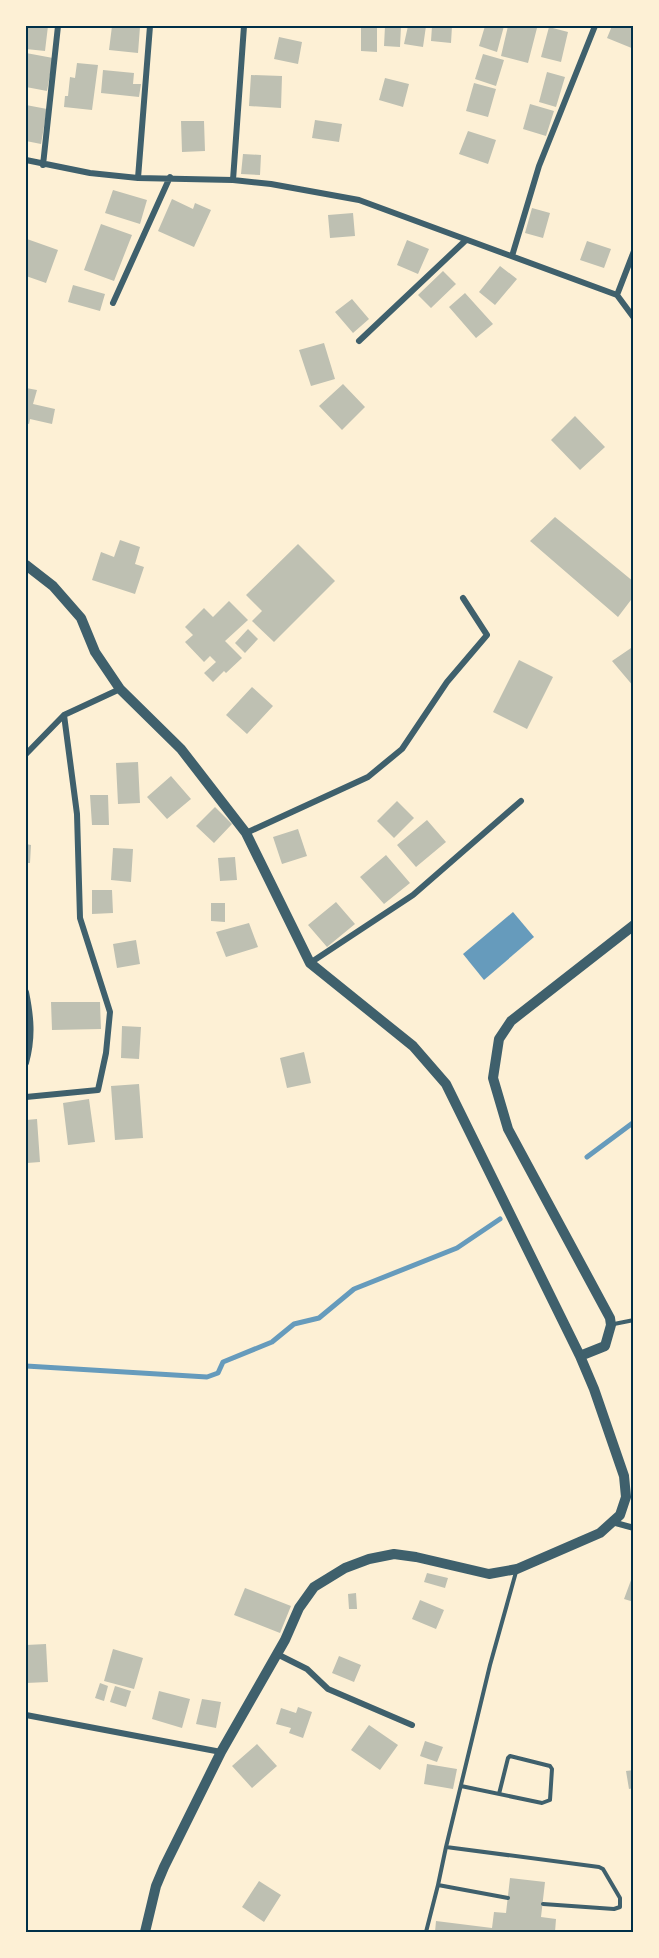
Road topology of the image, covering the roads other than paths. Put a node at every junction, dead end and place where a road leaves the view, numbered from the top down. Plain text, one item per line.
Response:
1 (58, 26) edge
2 (150, 26) edge
3 (244, 26) edge
4 (595, 26) edge
5 (26, 160) edge
6 (43, 165) junction
7 (170, 177) junction
8 (138, 178) junction
9 (233, 180) junction
10 (466, 240) junction
11 (633, 251) edge
12 (512, 256) junction
13 (617, 295) junction
14 (113, 303) dead end
15 (633, 318) edge
16 (359, 341) dead end
17 (26, 565) edge
18 (463, 598) dead end
19 (120, 689) junction
20 (64, 715) junction
21 (26, 754) edge
22 (522, 801) dead end
23 (246, 833) junction
24 (633, 924) edge
25 (310, 963) junction
26 (26, 992) edge
27 (26, 1063) edge
28 (26, 1097) edge
29 (633, 1320) edge
30 (611, 1325) junction
31 (580, 1356) junction
32 (612, 1522) junction
33 (633, 1528) edge
34 (517, 1569) junction
35 (277, 1654) junction
36 (26, 1715) edge
37 (412, 1725) dead end
38 (221, 1752) junction
39 (461, 1786) junction
40 (499, 1794) junction
41 (446, 1847) junction
42 (438, 1885) junction
43 (508, 1898) dead end
44 (543, 1904) dead end
45 (145, 1932) edge
46 (426, 1932) edge

1 - 6 street
2 - 8 street
3 - 9 street
4 - 12 street
5 - 6 street
6 - 8 street
7 - 8 street
7 - 9 street
7 - 14 street
9 - 10 street
10 - 12 street
10 - 16 street
11 - 13 street
12 - 13 street
13 - 15 street
17 - 19 street
18 - 23 street
19 - 20 street
19 - 23 street
20 - 21 street
20 - 28 street
22 - 25 street
23 - 25 street
24 - 30 street
25 - 31 street
26 - 27 street
29 - 30 lane
30 - 31 street
31 - 32 street
32 - 33 street
32 - 34 street
34 - 35 street
34 - 39 lane
35 - 37 street
35 - 38 street
36 - 38 street
38 - 45 street
39 - 40 lane
39 - 41 lane
40 - 40 lane
41 - 42 lane
41 - 44 lane
42 - 43 lane
42 - 46 lane

